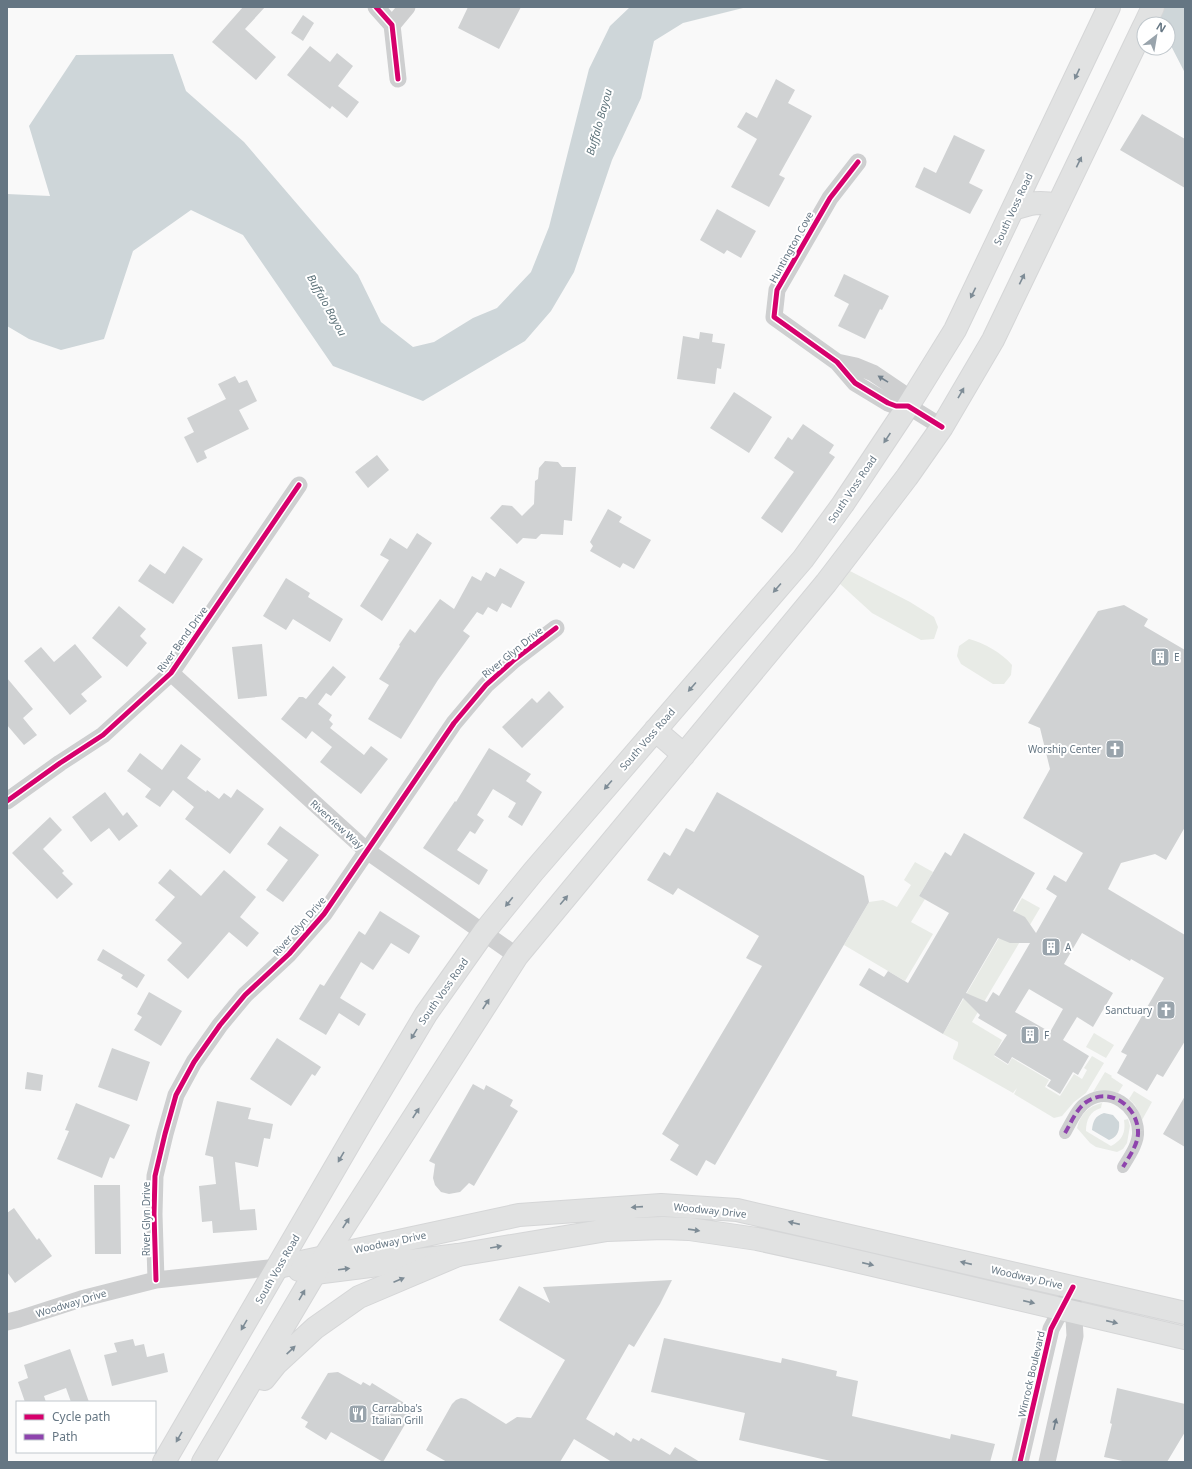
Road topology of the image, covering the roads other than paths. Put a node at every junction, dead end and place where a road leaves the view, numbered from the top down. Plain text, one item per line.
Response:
1 (376, 7) edge
2 (407, 7) edge
3 (1109, 7) edge
4 (392, 25) junction
5 (1136, 44) edge
6 (398, 79) dead end
7 (858, 162) dead end
8 (1058, 205) junction
9 (1013, 209) junction
10 (908, 406) junction
11 (942, 427) junction
12 (299, 485) dead end
13 (556, 628) dead end
14 (171, 673) junction
15 (655, 730) junction
16 (684, 755) junction
17 (7, 801) edge
18 (367, 851) junction
19 (484, 932) junction
20 (517, 956) junction
21 (1065, 1134) dead end
22 (1123, 1167) dead end
23 (661, 1205) junction
24 (663, 1228) junction
25 (832, 1232) junction
26 (458, 1255) junction
27 (830, 1255) junction
28 (320, 1264) junction
29 (278, 1267) junction
30 (156, 1280) junction
31 (1070, 1303) junction
32 (1185, 1313) edge
33 (7, 1322) edge
34 (1185, 1338) edge
35 (228, 1421) junction
36 (164, 1462) edge
37 (203, 1462) edge
38 (1020, 1462) edge
39 (1047, 1462) edge

1 - 4 street
2 - 4 street
3 -> 9 main road, South Voss Road
4 - 6 street
8 -> 5 main road
7 - 10 street, Huntington Cove
8 - 9 main road
11 -> 8 main road
9 -> 10 main road, South Voss Road
10 - 11 street, Huntington Cove
10 -> 15 main road, South Voss Road
11 - 16 main road
12 - 14 street, River Bend Drive
13 - 18 street, River Glyn Drive
14 - 17 street, River Bend Drive
14 - 18 street, Riverview Way
15 - 16 main road
15 -> 19 main road, South Voss Road
20 -> 16 main road
18 - 19 street, Riverview Way
18 - 30 street, River Glyn Drive
19 - 20 street, Riverview Way
19 -> 29 main road, South Voss Road
28 -> 20 main road
21 - 22 street
23 - 24 main road
25 -> 23 main road, Woodway Drive
23 -> 28 main road, Woodway Drive
26 -> 24 main road, Woodway Drive
24 -> 27 main road, Woodway Drive
25 - 27 main road
31 -> 25 main road, Woodway Drive
28 -> 26 main road, Woodway Drive
35 -> 26 main road
27 -> 31 main road, Woodway Drive
28 - 29 main road, Woodway Drive
35 -> 28 main road
29 - 30 street, Woodway Drive
29 -> 36 main road, South Voss Road
30 - 33 street, Woodway Drive
31 - 32 main road, Woodway Drive
31 -> 34 main road, Woodway Drive
31 - 38 street, Winrock Boulevard
39 -> 31 street
35 - 37 main road

